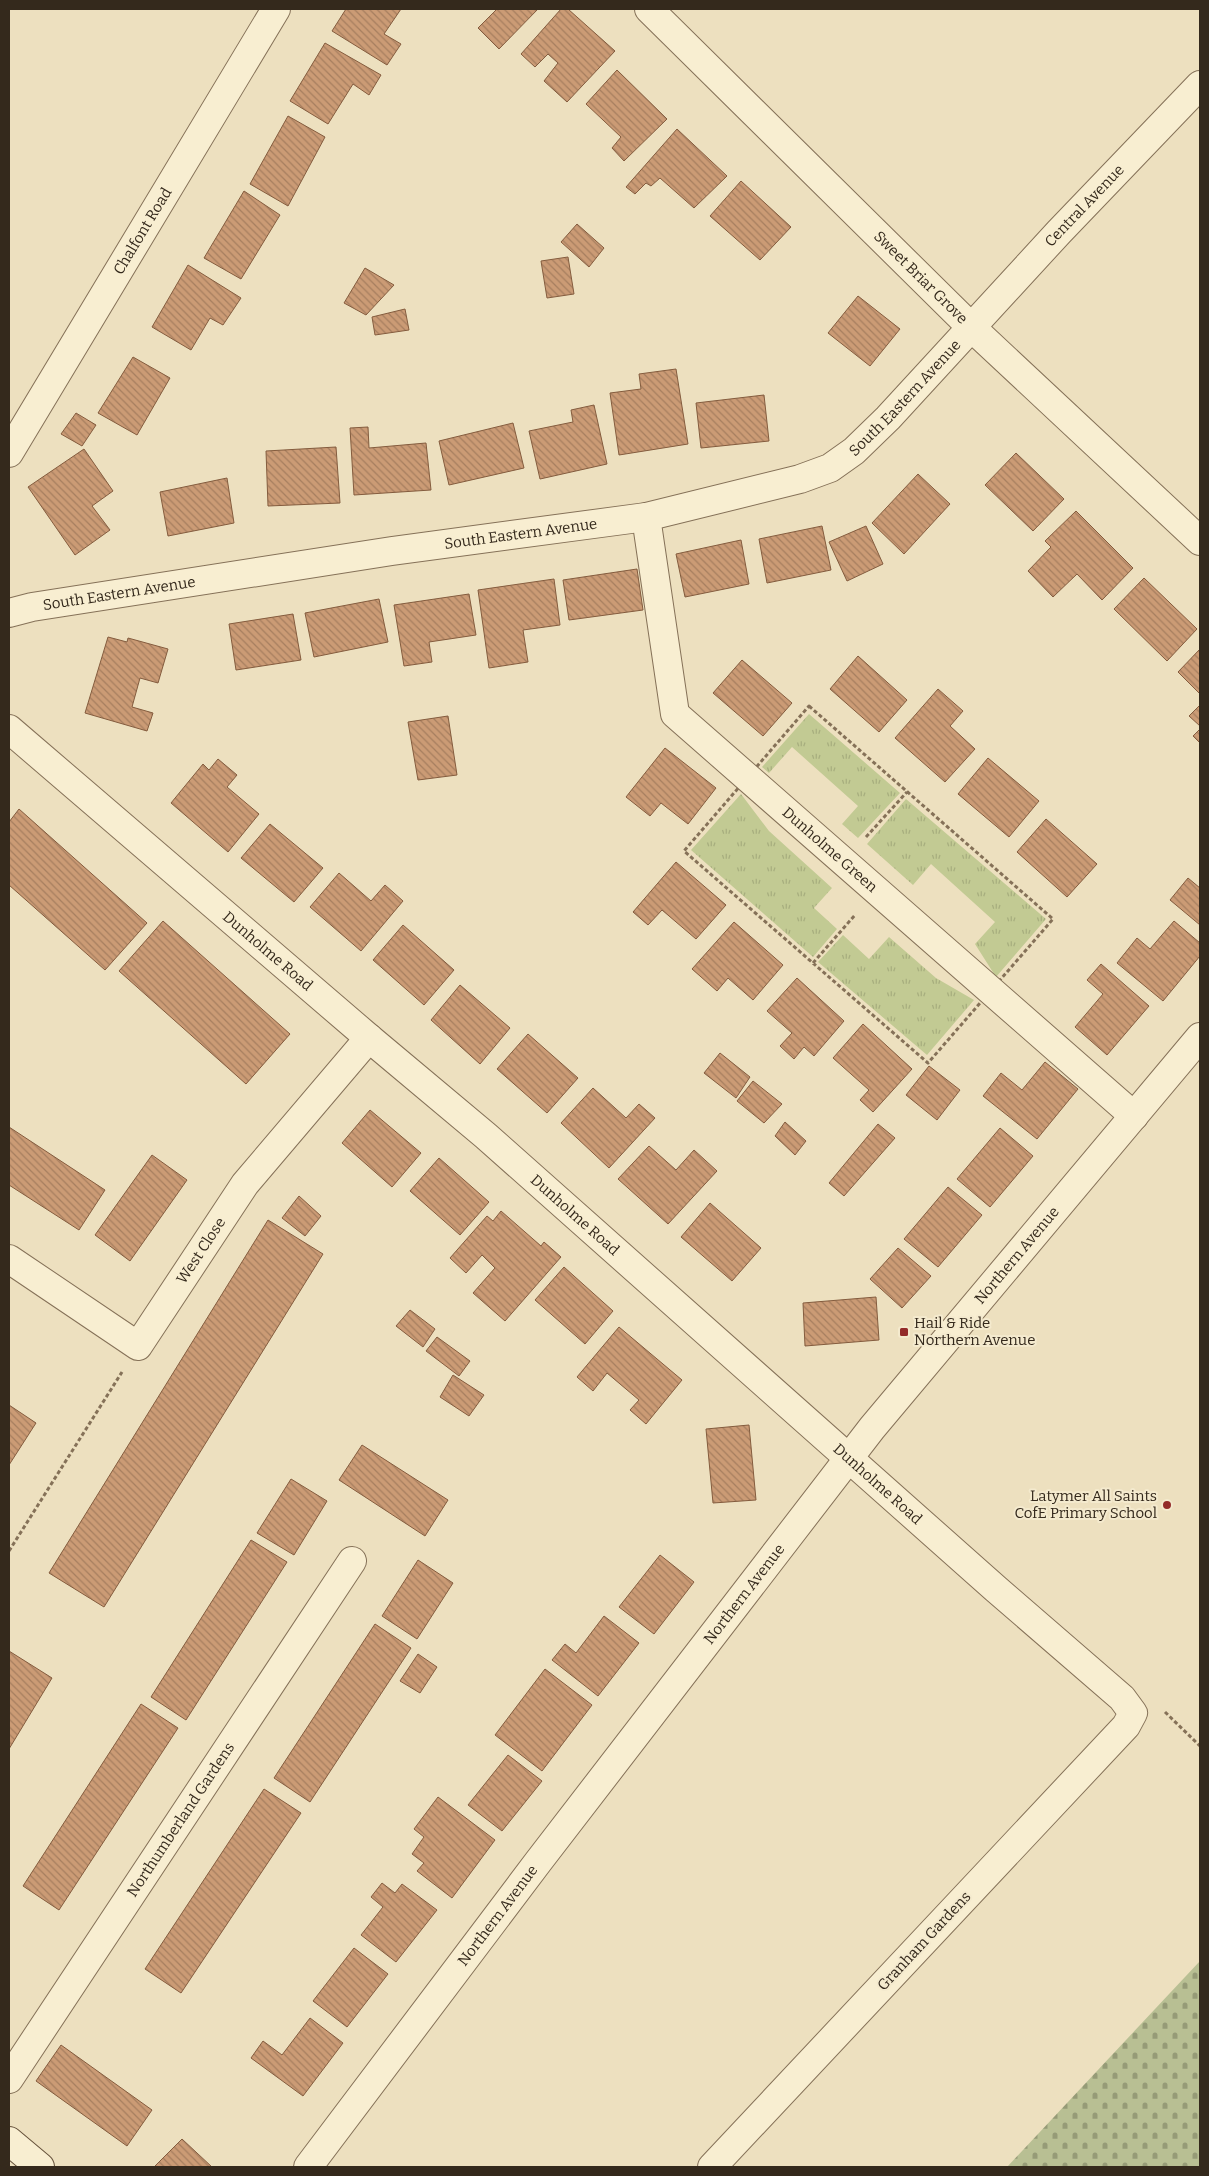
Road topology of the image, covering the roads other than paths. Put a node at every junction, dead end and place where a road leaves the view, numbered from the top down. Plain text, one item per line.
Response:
1 (276, 9) edge
2 (649, 9) edge
3 (1200, 85) edge
4 (971, 327) junction
5 (9, 453) edge
6 (646, 517) junction
7 (1200, 541) edge
8 (9, 613) edge
9 (9, 728) edge
10 (1200, 1037) edge
11 (368, 1038) junction
12 (1134, 1116) junction
13 (9, 1259) edge
14 (849, 1458) junction
15 (352, 1561) dead end
16 (1133, 1713) joint
17 (9, 2079) edge
18 (9, 2141) edge
19 (40, 2167) edge
20 (308, 2167) edge
21 (712, 2167) edge

1 - 5 street, Chalfont Road
2 - 4 street, Sweet Briar Grove
3 - 4 street, Central Avenue
4 - 6 street, South Eastern Avenue
4 - 7 street, Sweet Briar Grove
6 - 8 street, South Eastern Avenue
6 - 12 street, Dunholme Green
9 - 11 street, Dunholme Road
10 - 12 street, Northern Avenue
11 - 13 street, West Close
11 - 14 street, Dunholme Road
12 - 14 street, Northern Avenue
14 - 16 street, Dunholme Road
14 - 20 street, Northern Avenue
15 - 17 street, Northumberland Gardens
16 - 21 street, Granham Gardens
18 - 19 street

